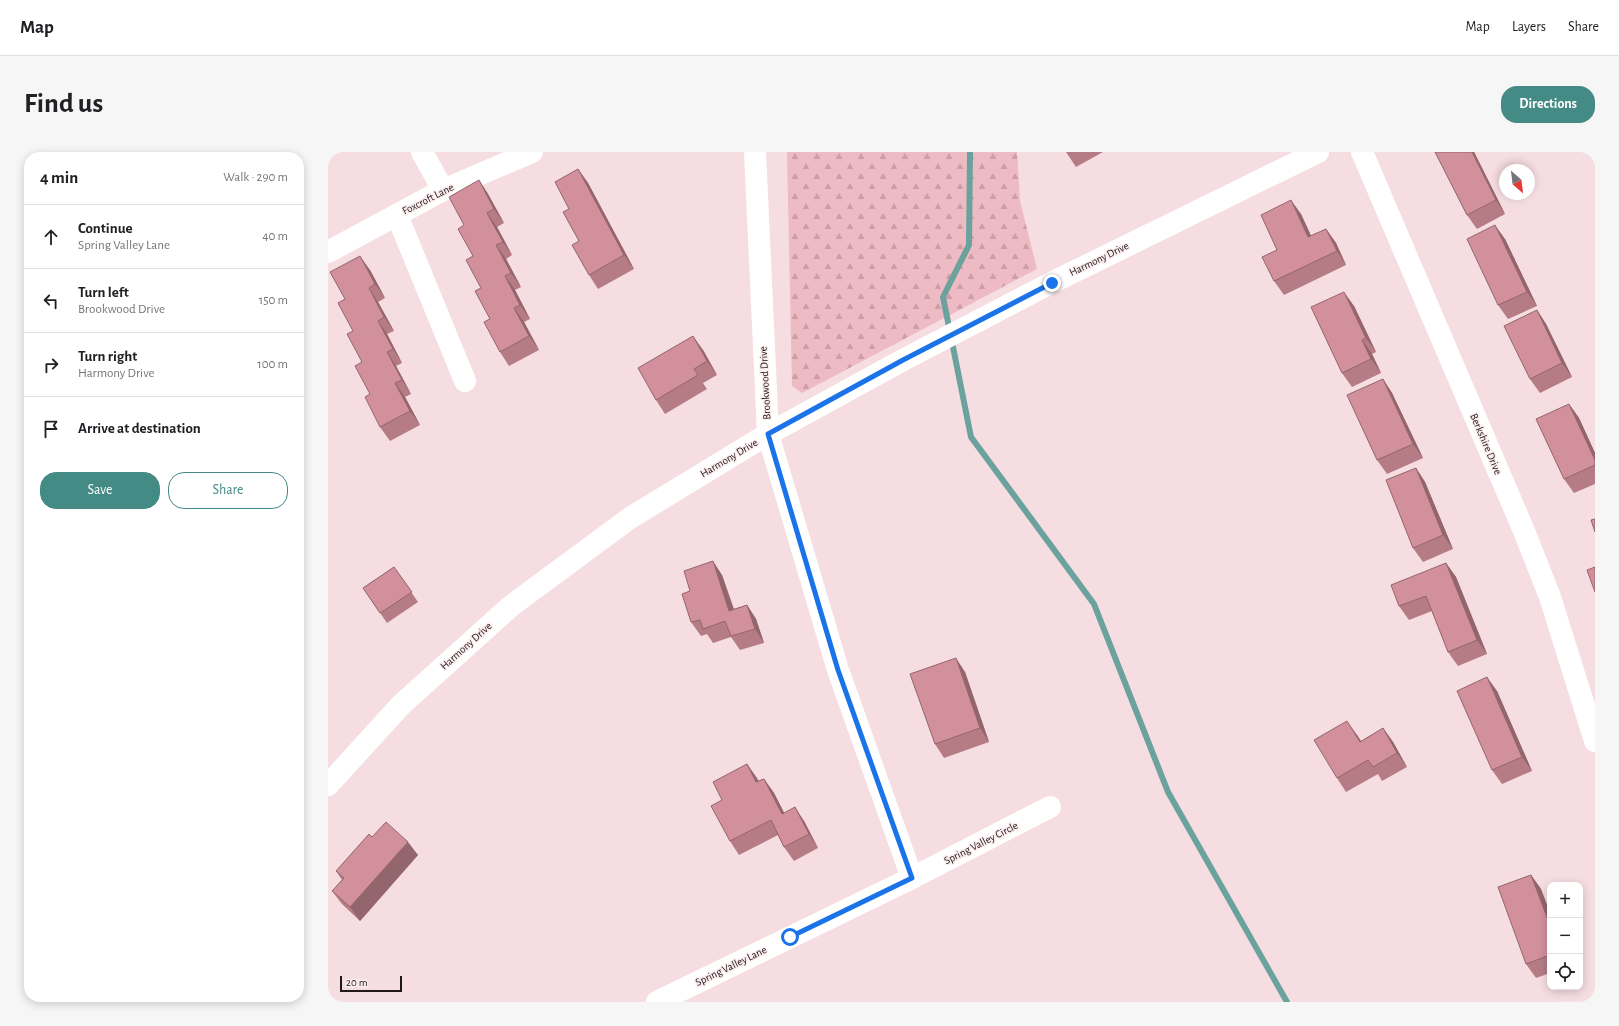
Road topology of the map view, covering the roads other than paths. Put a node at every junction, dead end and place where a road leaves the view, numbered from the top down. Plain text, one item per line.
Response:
1 (422, 152) edge
2 (532, 152) edge
3 (755, 152) edge
4 (1318, 152) edge
5 (1362, 152) edge
6 (443, 190) junction
7 (397, 215) junction
8 (328, 252) edge
9 (465, 381) dead end
10 (768, 434) junction
11 (1595, 741) edge
12 (328, 785) edge
13 (1050, 807) dead end
14 (912, 878) junction
15 (657, 1002) edge

1 - 6 street
2 - 6 street, Foxcroft Lane
3 - 10 street, Brookwood Drive
4 - 10 street, Harmony Drive
5 - 11 street, Berkshire Drive
6 - 7 street, Foxcroft Lane
7 - 8 street, Foxcroft Lane
7 - 9 street
10 - 12 street, Harmony Drive
10 - 14 street, Brookwood Drive
13 - 14 street, Spring Valley Circle
14 - 15 street, Spring Valley Lane

